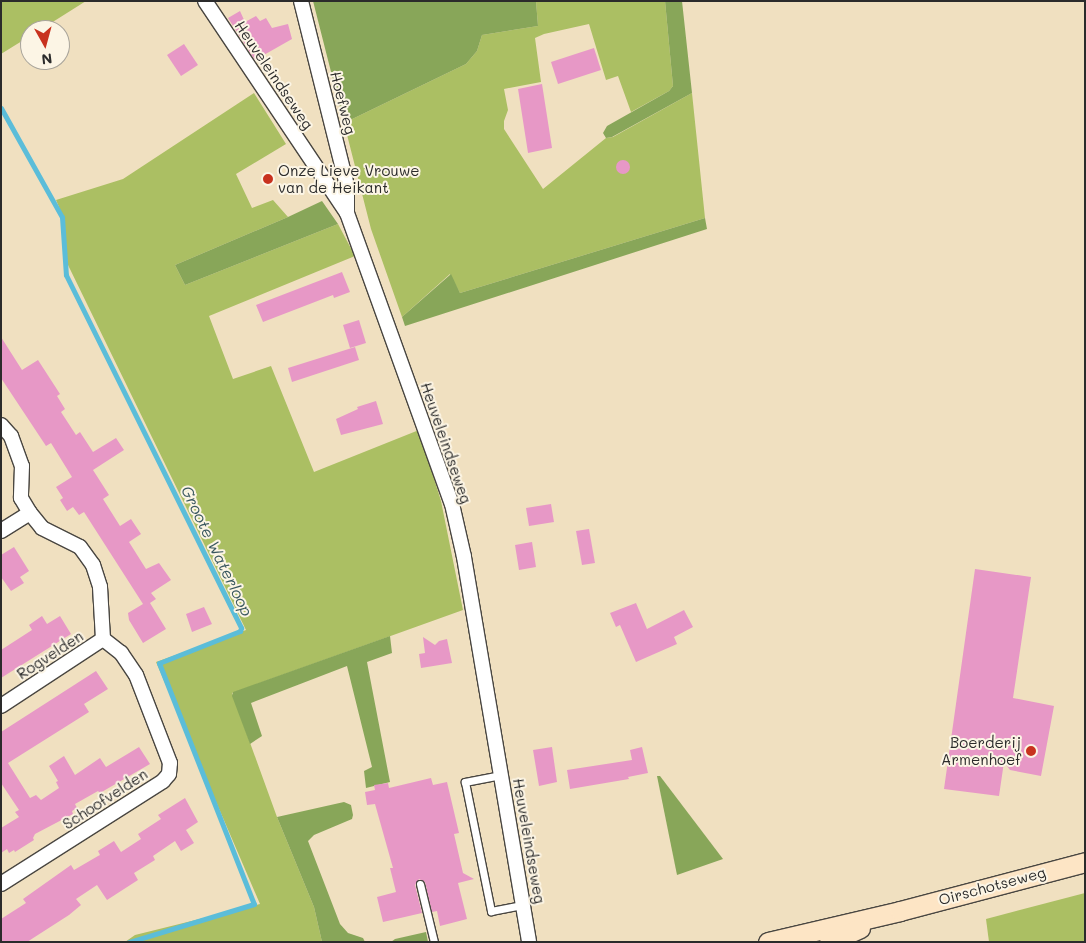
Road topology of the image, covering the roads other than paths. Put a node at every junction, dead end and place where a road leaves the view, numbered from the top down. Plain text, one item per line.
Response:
1 (205, 1) edge
2 (301, 1) edge
3 (347, 213) junction
4 (1, 425) edge
5 (30, 513) junction
6 (1, 531) edge
7 (103, 639) junction
8 (1, 706) edge
9 (501, 775) junction
10 (1085, 862) edge
11 (1, 884) edge
12 (420, 884) dead end
13 (523, 905) junction
14 (900, 911) junction
15 (434, 942) edge
16 (529, 942) edge
17 (768, 942) edge
18 (829, 942) edge

1 - 3 street, Heuveleindseweg
2 - 3 street, Hoefweg
3 - 9 street, Heuveleindseweg
4 - 5 street, Rogvelden
5 - 6 street
5 - 7 street, Rogvelden
7 - 8 street, Rogvelden
7 - 11 street, Schoofvelden
9 - 13 street, Heuveleindseweg
9 - 13 lane
10 - 14 main road, Oirschotseweg
12 - 15 lane
13 - 16 street, Heuveleindseweg
14 - 17 main road, Oirschotseweg
14 - 18 main road, Oirschotseweg

